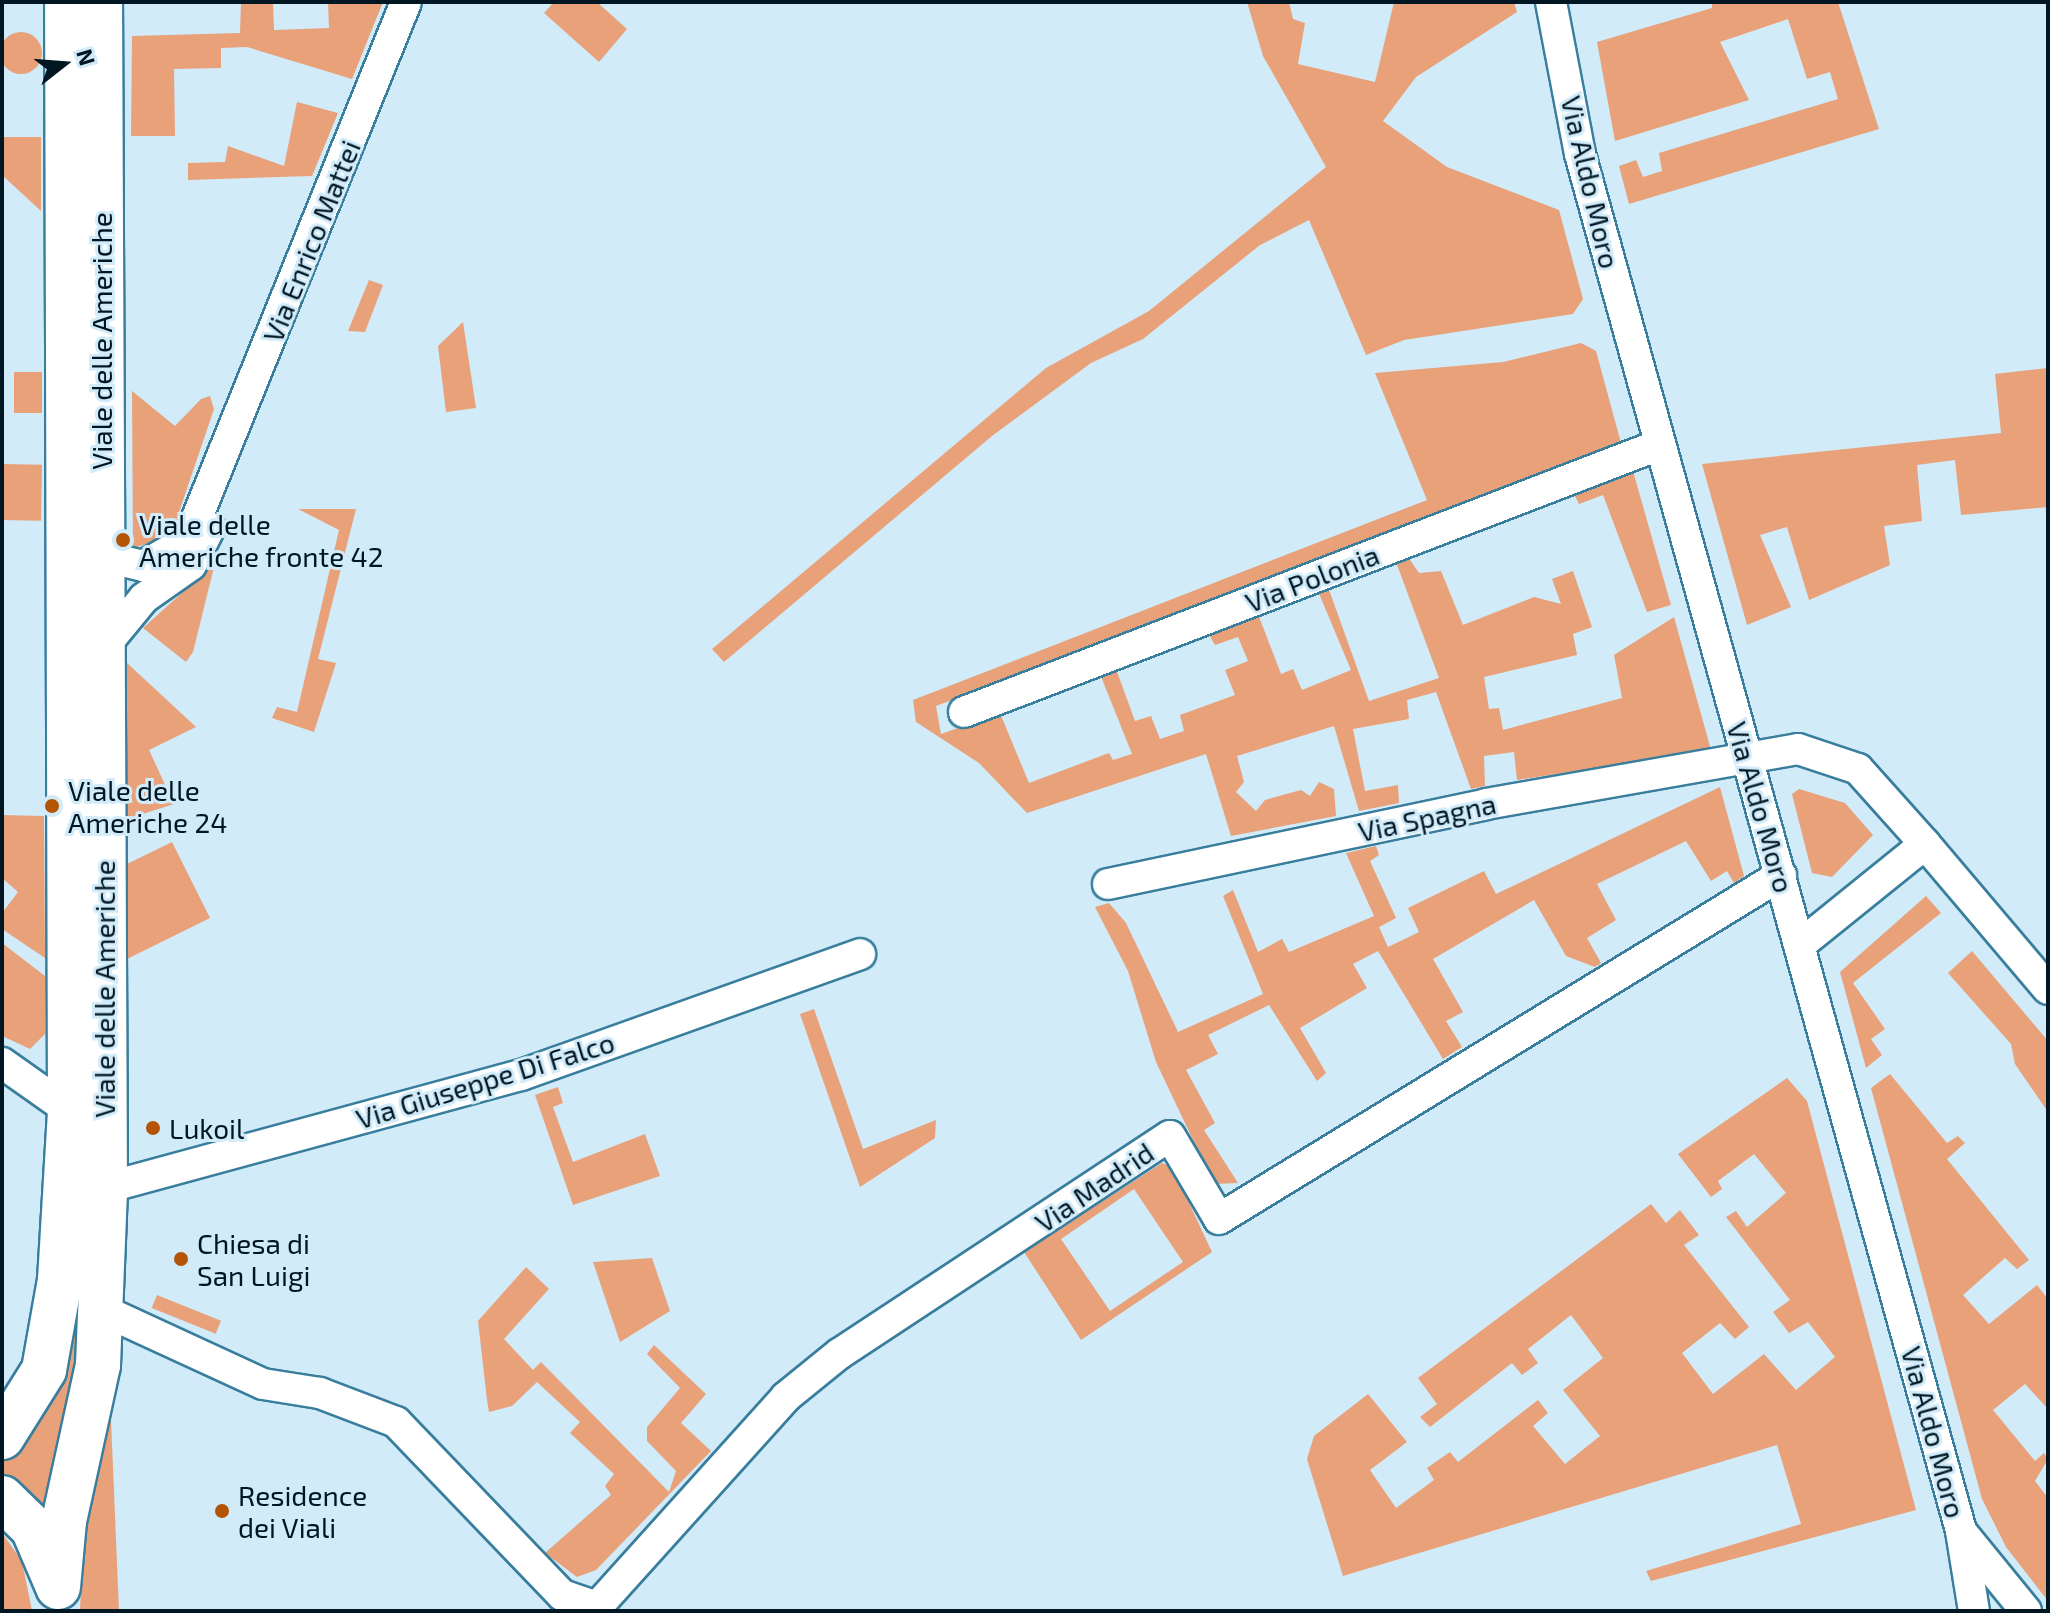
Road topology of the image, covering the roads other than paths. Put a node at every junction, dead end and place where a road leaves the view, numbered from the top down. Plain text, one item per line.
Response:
1 (67, 2) edge
2 (100, 2) edge
3 (406, 2) edge
4 (1551, 2) edge
5 (1659, 445) junction
6 (214, 478) junction
7 (101, 556) junction
8 (102, 649) junction
9 (964, 712) dead end
10 (1747, 758) junction
11 (1925, 844) junction
12 (1781, 875) junction
13 (1108, 884) dead end
14 (1801, 944) junction
15 (860, 954) dead end
16 (2048, 989) edge
17 (2, 1063) edge
18 (70, 1111) junction
19 (105, 1188) junction
20 (100, 1309) junction
21 (2, 1437) edge
22 (2, 1498) edge
23 (1961, 1531) junction
24 (58, 1599) edge
25 (1974, 1611) edge
26 (2026, 1611) edge

1 - 18 main road, Viale delle Americhe
2 - 7 main road, Viale delle Americhe
3 - 6 street, Via Enrico Mattei
4 - 5 street, Via Aldo Moro
5 - 9 street, Via Polonia
5 - 10 street, Via Aldo Moro
6 - 7 street, Via Enrico Mattei
6 - 8 street
7 - 8 main road, Viale delle Americhe
8 - 19 main road, Viale delle Americhe
10 - 11 street, Via Spagna
10 - 12 street, Via Aldo Moro
10 - 13 street, Via Spagna
11 - 14 street
11 - 16 street, Via Spagna
12 - 14 street, Via Aldo Moro
12 - 20 street, Via Madrid
14 - 23 street, Via Aldo Moro
15 - 19 street, Via Giuseppe Di Falco
17 - 18 street
18 - 21 main road, Viale delle Americhe
19 - 20 main road, Viale delle Americhe
20 - 24 main road, Viale delle Americhe
22 - 24 main road
23 - 25 street, Via Aldo Moro
23 - 26 street

